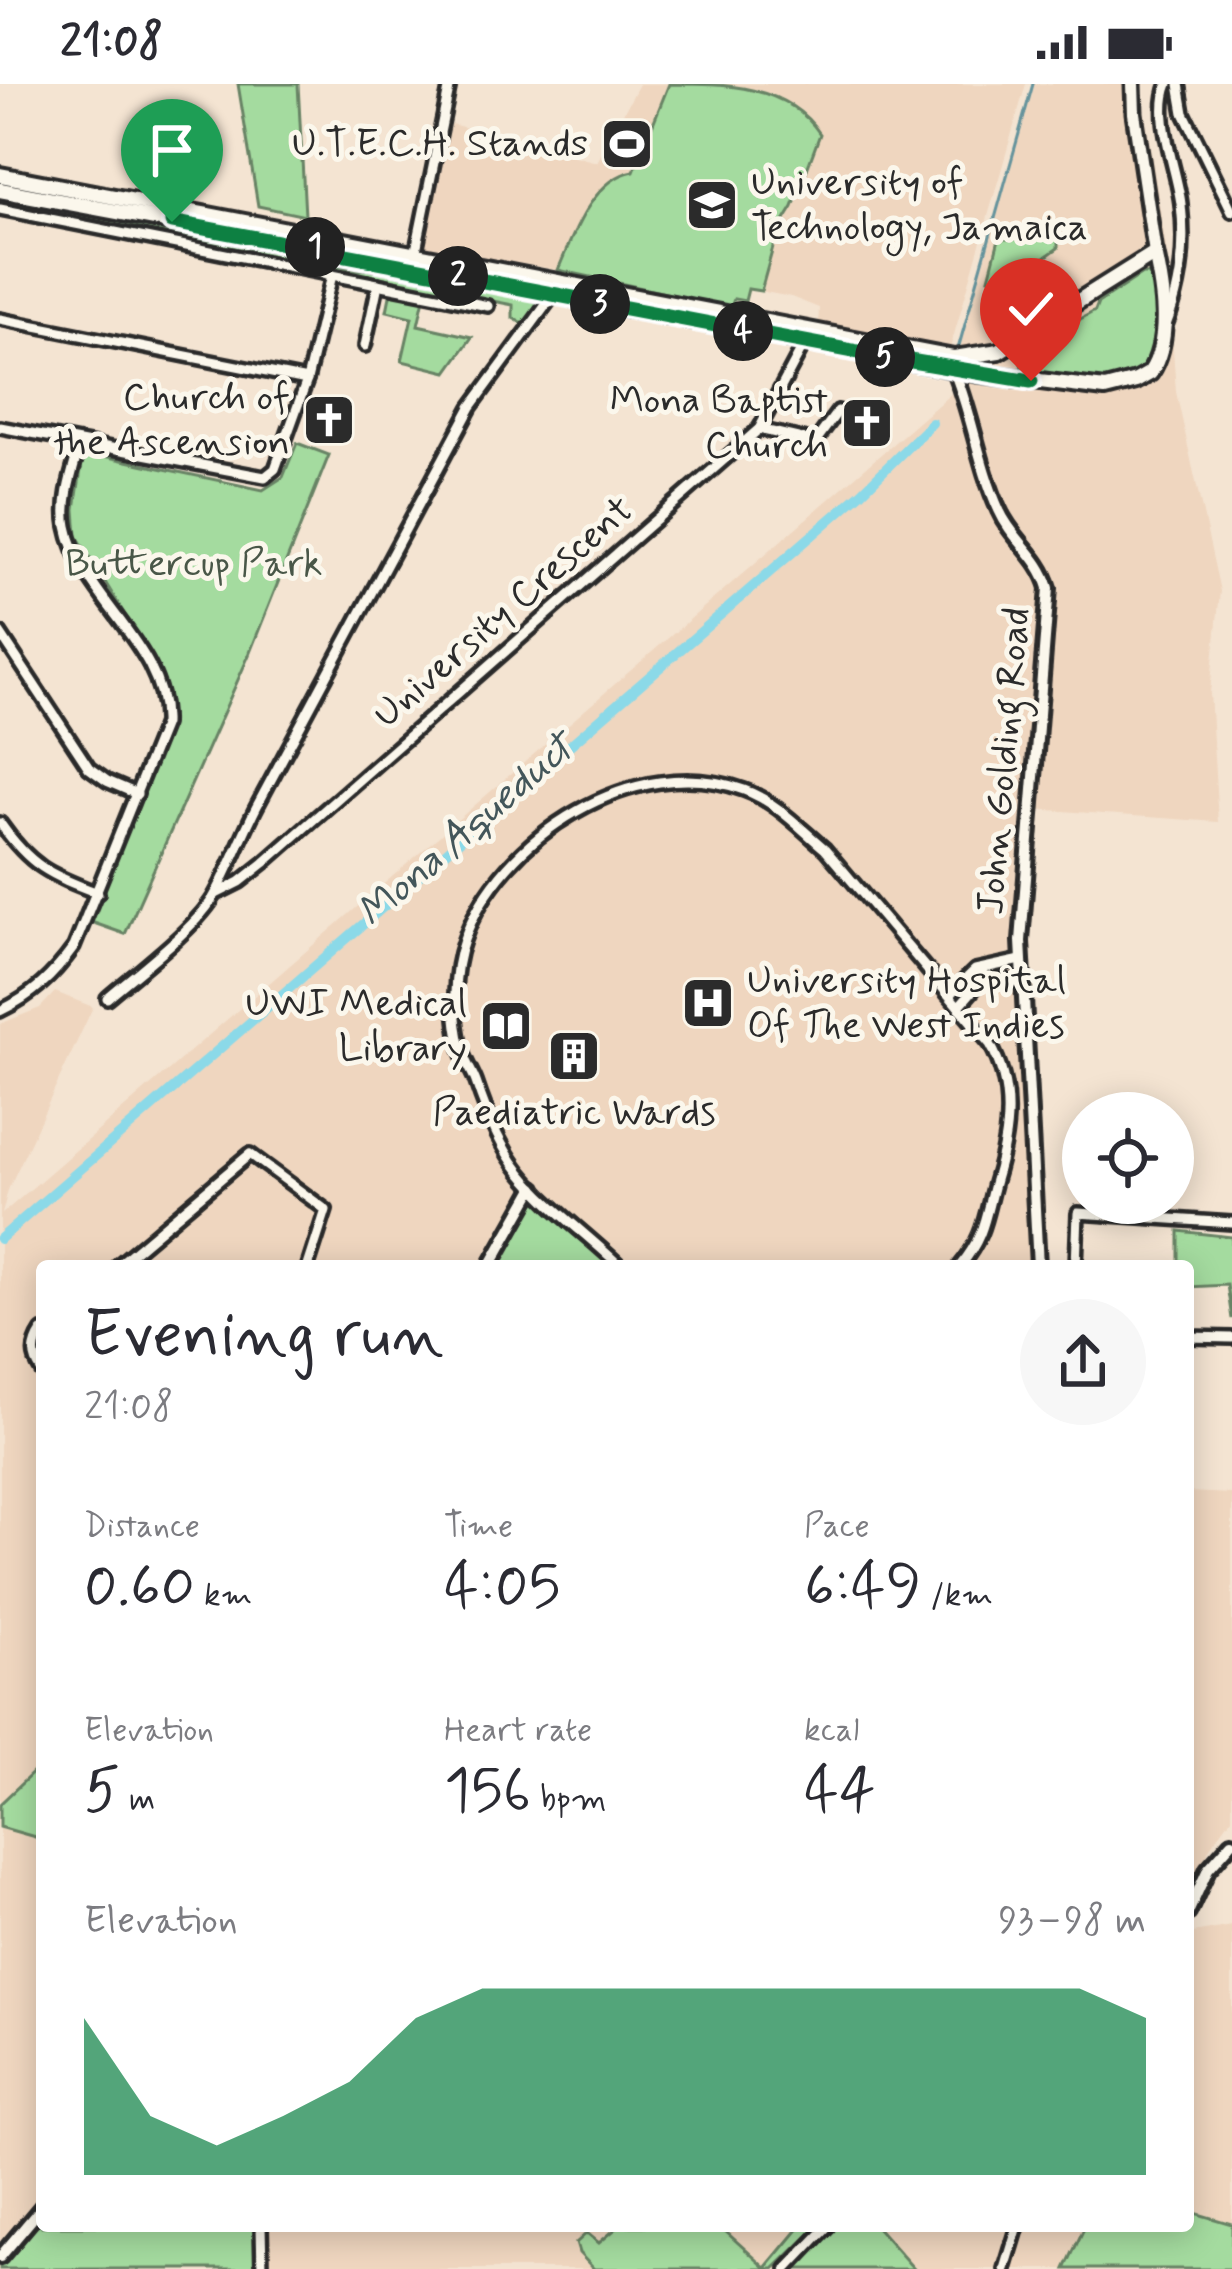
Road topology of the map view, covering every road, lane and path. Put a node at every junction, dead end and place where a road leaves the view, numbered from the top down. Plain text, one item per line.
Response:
1 (450, 84) edge
2 (1133, 84) edge
3 (1168, 84) edge
4 (1179, 84) edge
5 (0, 175) edge
6 (0, 190) edge
7 (0, 209) edge
8 (1232, 211) edge
9 (1155, 253) junction
10 (414, 260) junction
11 (332, 275) junction
12 (378, 284) junction
13 (558, 288) junction
14 (488, 306) dead end
15 (0, 320) edge
16 (1161, 341) junction
17 (1015, 342) junction
18 (365, 346) dead end
19 (801, 350) dead end
20 (950, 363) junction
21 (307, 380) junction
22 (1031, 381) junction
23 (838, 411) dead end
24 (0, 427) edge
25 (759, 429) junction
26 (80, 444) junction
27 (0, 633) edge
28 (137, 794) junction
29 (0, 823) edge
30 (98, 893) junction
31 (216, 894) junction
32 (1021, 960) junction
33 (1022, 982) junction
34 (950, 994) junction
35 (106, 998) dead end
36 (960, 1005) junction
37 (0, 1011) edge
38 (534, 1188) junction
39 (1232, 1223) edge
40 (124, 1260) edge
41 (310, 1260) edge
42 (493, 1260) edge
43 (613, 1260) edge
44 (964, 1260) edge
45 (1038, 1260) edge
46 (1076, 1260) edge
47 (1194, 1337) edge
48 (1232, 1338) edge
49 (1232, 1842) edge
50 (1194, 1900) edge
51 (36, 2214) edge
52 (261, 2232) edge
53 (822, 2232) edge
54 (1016, 2232) edge
55 (0, 2257) edge
56 (262, 2269) edge
57 (787, 2269) edge
58 (1005, 2269) edge

1 - 10 street
2 - 9 main road
3 - 16 street
4 - 8 street
5 - 10 main road
6 - 10 main road
7 - 11 street
9 - 16 main road
9 - 17 main road
10 - 13 main road
11 - 12 street
11 - 21 street
12 - 14 street
12 - 18 street
13 - 20 main road
13 - 31 street, University Crescent
15 - 21 street
16 - 22 main road
17 - 20 main road
17 - 22 main road
19 - 25 street, University Crescent
20 - 22 main road
20 - 32 street, John Golding Road
21 - 26 street
23 - 25 street
24 - 26 street
25 - 31 street, University Crescent
26 - 28 street
27 - 28 street
28 - 30 street
29 - 30 street
30 - 37 street
31 - 35 street, University Crescent
32 - 33 street, John Golding Road
32 - 34 street
33 - 36 street
33 - 45 street, John Golding Road
34 - 36 street
34 - 38 street
36 - 44 street
38 - 42 street
38 - 43 street
39 - 46 street
40 - 41 street
47 - 48 street
49 - 50 street
51 - 55 street
52 - 56 street
53 - 57 street
54 - 58 street

